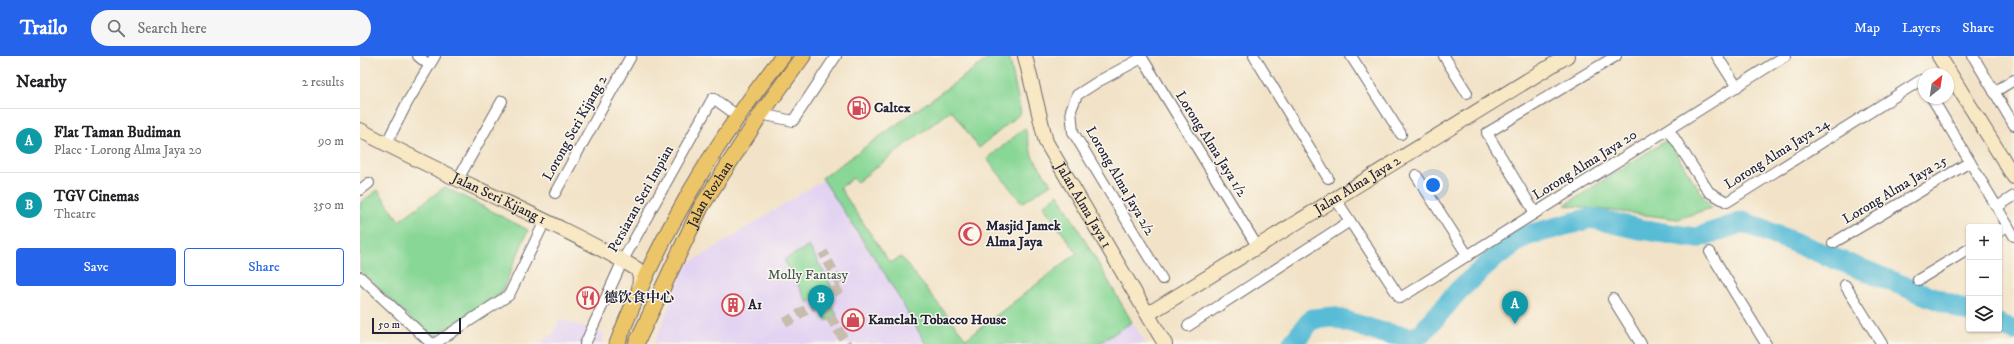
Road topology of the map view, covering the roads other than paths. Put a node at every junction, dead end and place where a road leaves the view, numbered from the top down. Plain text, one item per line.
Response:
1 (418, 56) edge
2 (435, 56) edge
3 (631, 56) edge
4 (783, 56) edge
5 (803, 56) edge
6 (836, 56) edge
7 (1025, 56) edge
8 (1254, 56) edge
9 (1351, 56) edge
10 (1444, 56) edge
11 (1566, 56) edge
12 (1616, 56) edge
13 (1717, 56) edge
14 (1785, 56) edge
15 (1939, 56) edge
16 (1973, 56) edge
17 (1141, 57) edge
18 (429, 65) junction
19 (2014, 80) edge
20 (1918, 85) edge
21 (1737, 87) junction
22 (1994, 92) junction
23 (1467, 93) dead end
24 (502, 101) dead end
25 (1936, 104) edge
26 (761, 114) junction
27 (738, 116) junction
28 (2014, 126) edge
29 (360, 130) edge
30 (1668, 130) junction
31 (1401, 134) dead end
32 (386, 144) junction
33 (1970, 162) junction
34 (1416, 175) dead end
35 (2014, 177) edge
36 (1328, 178) dead end
37 (458, 179) junction
38 (369, 183) dead end
39 (360, 190) edge
40 (555, 193) dead end
41 (2014, 196) edge
42 (1335, 198) junction
43 (1997, 207) junction
44 (1535, 213) junction
45 (545, 221) junction
46 (1350, 221) junction
47 (2008, 226) junction
48 (2002, 229) edge
49 (2014, 236) edge
50 (1834, 243) dead end
51 (1257, 246) junction
52 (1966, 251) edge
53 (1710, 252) dead end
54 (1468, 256) junction
55 (622, 260) junction
56 (654, 261) junction
57 (637, 269) junction
58 (360, 277) edge
59 (1162, 279) dead end
60 (1918, 280) dead end
61 (1845, 285) dead end
62 (638, 293) junction
63 (1613, 299) dead end
64 (1148, 314) junction
65 (1188, 326) dead end
66 (433, 344) edge
67 (585, 344) edge
68 (617, 344) edge
69 (636, 344) edge
70 (1165, 344) edge
71 (1641, 344) edge
72 (1766, 344) edge
73 (1882, 344) edge

1 - 18 street
2 - 18 street
3 - 40 street, Lorong Seri Kijang 2
4 - 27 main road, Jalan Rozhan
5 - 26 main road, Jalan Rozhan
6 - 26 street
7 - 64 street, Jalan Alma Jaya 1
8 - 36 street
9 - 31 street
10 - 23 street
11 - 42 street, Jalan Alma Jaya 2
12 - 44 street
13 - 21 street
14 - 21 street, Lorong Alma Jaya 20
15 - 35 street
16 - 22 street
17 - 51 street, Lorong Alma Jaya 1/2
17 - 59 street, Lorong Alma Jaya 2/2
18 - 32 street
19 - 22 street
20 - 30 street, Lorong Alma Jaya 24
21 - 30 street, Lorong Alma Jaya 20
22 - 28 street
24 - 37 street
25 - 33 street
26 - 69 main road, Jalan Rozhan
27 - 55 street, Persiaran Seri Impian
27 - 56 main road, Jalan Rozhan
29 - 32 street, Jalan Seri Kijang 1
30 - 44 street, Lorong Alma Jaya 20
32 - 37 street, Jalan Seri Kijang 1
33 - 43 street
33 - 50 street, Lorong Alma Jaya 25
34 - 54 street
37 - 45 street, Jalan Seri Kijang 1
38 - 39 street
41 - 43 street
42 - 46 street
42 - 51 street, Jalan Alma Jaya 2
43 - 47 street
44 - 54 street, Lorong Alma Jaya 20
45 - 55 street, Jalan Seri Kijang 1
45 - 66 street
46 - 54 street, Lorong Alma Jaya 20
46 - 65 street, Jalan Alma Jaya 2
47 - 48 street
47 - 49 street
51 - 64 street, Jalan Alma Jaya 2
52 - 60 street
53 - 72 street
55 - 57 street, Jalan Seri Kijang 1
55 - 67 street, Persiaran Seri Impian
56 - 57 street
56 - 62 main road, Jalan Rozhan
57 - 62 street
58 - 66 street
61 - 73 street
62 - 68 main road, Jalan Rozhan
63 - 71 street
64 - 70 street, Jalan Alma Jaya 1

